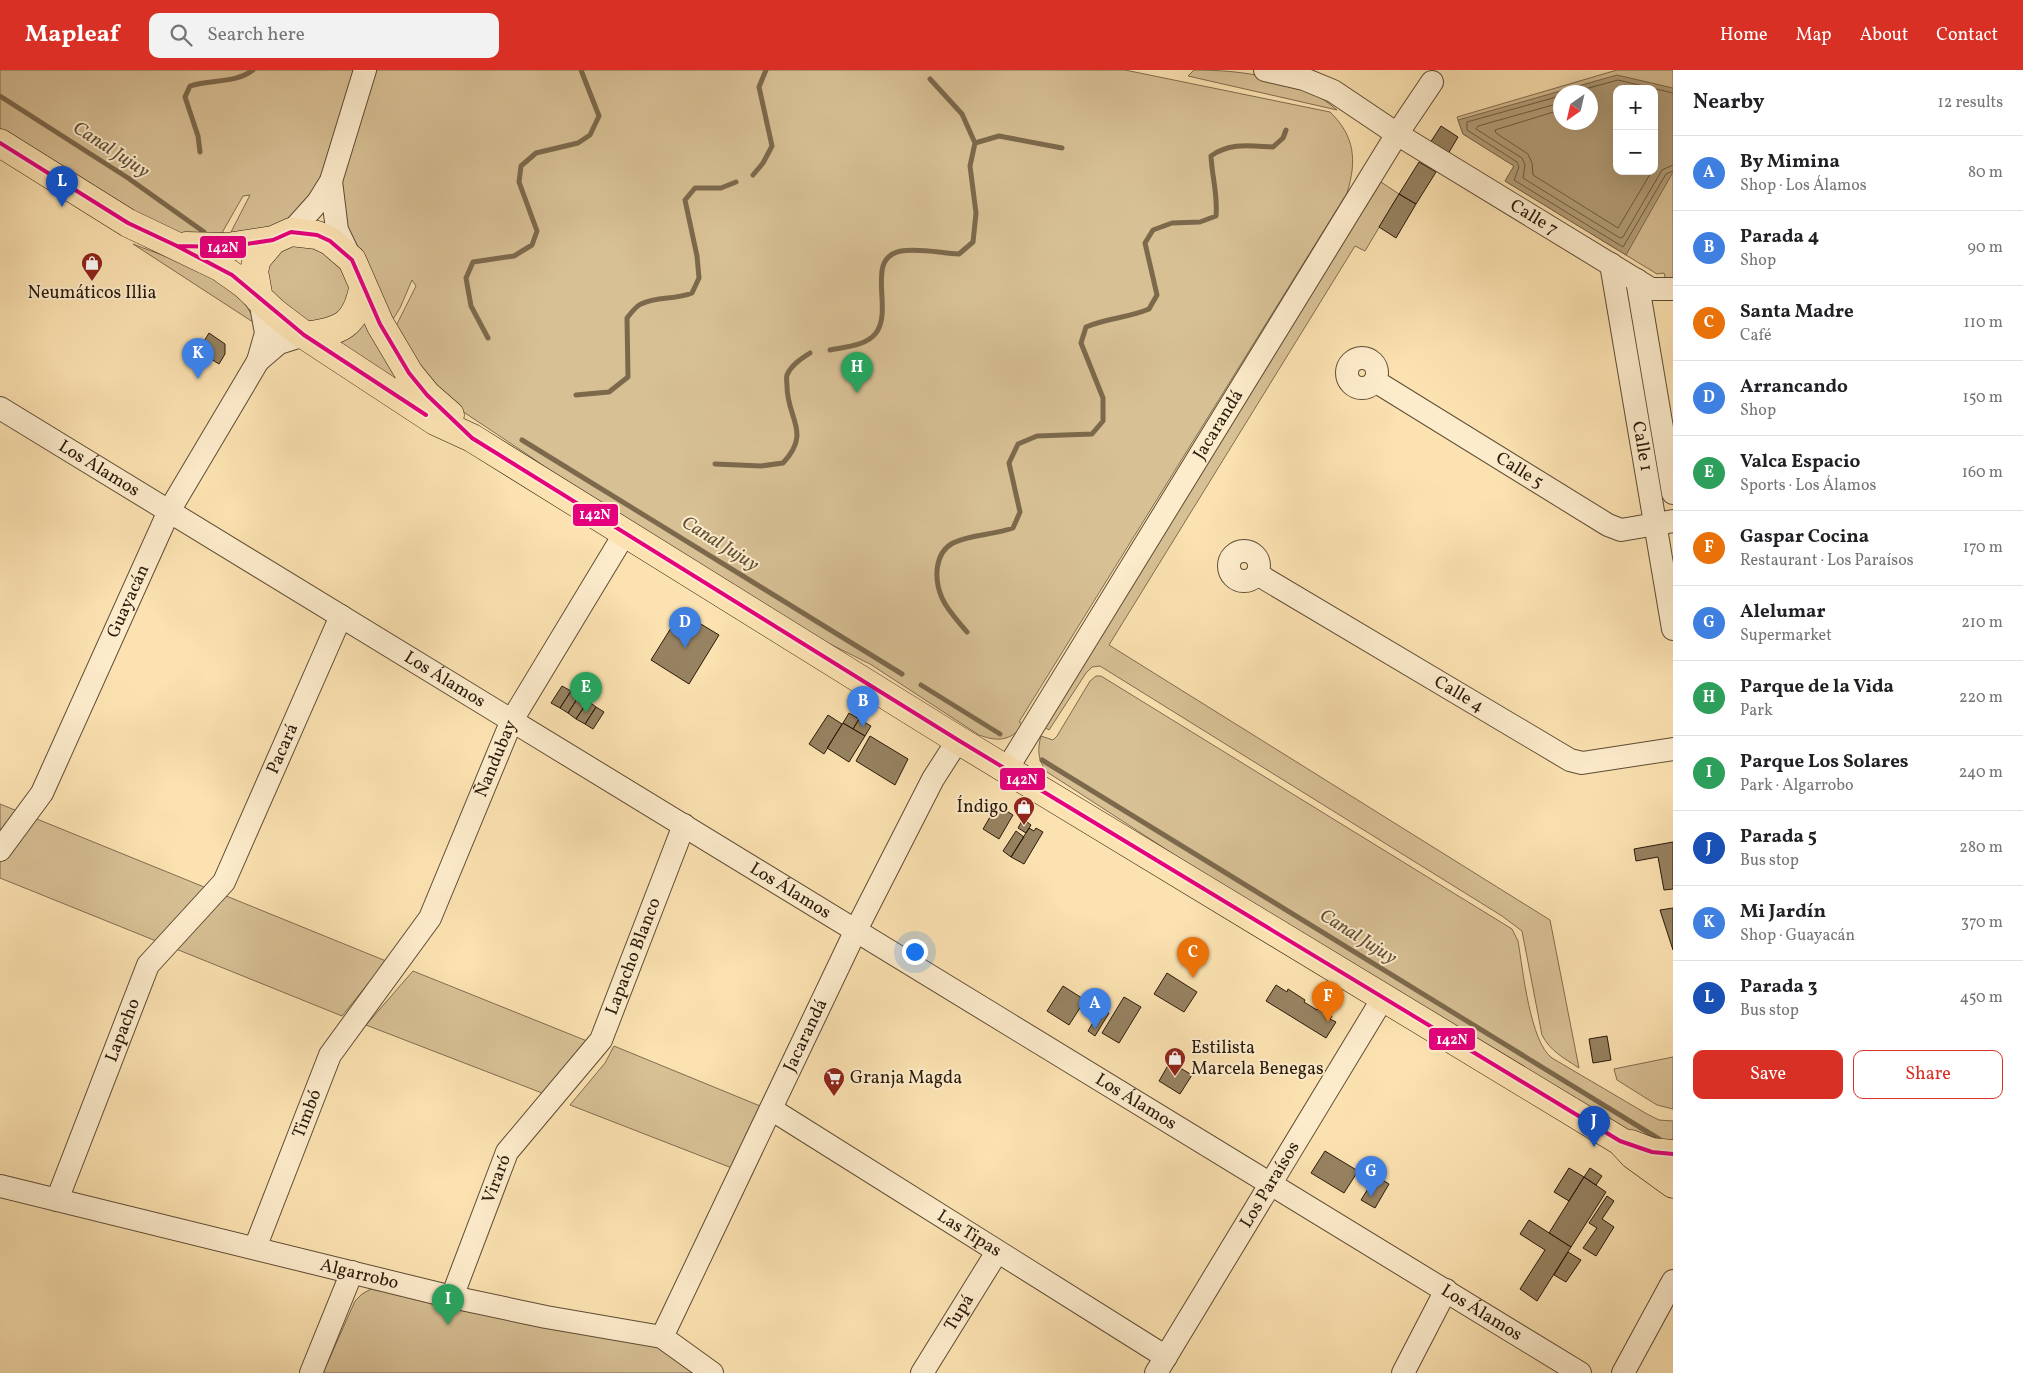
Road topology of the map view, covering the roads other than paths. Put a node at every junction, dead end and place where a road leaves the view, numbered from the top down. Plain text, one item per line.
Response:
1 (365, 70) edge
2 (1265, 70) edge
3 (1432, 82) dead end
4 (1398, 134) junction
5 (0, 143) edge
6 (331, 181) junction
7 (282, 236) junction
8 (177, 246) junction
9 (352, 260) junction
10 (1611, 264) junction
11 (1636, 280) junction
12 (363, 289) junction
13 (1673, 289) edge
14 (259, 300) junction
15 (305, 335) junction
16 (258, 361) junction
17 (1375, 381) dead end
18 (0, 408) edge
19 (472, 438) junction
20 (1673, 493) edge
21 (169, 511) junction
22 (1664, 523) edge
23 (625, 534) junction
24 (1257, 574) dead end
25 (341, 616) junction
26 (1673, 629) edge
27 (512, 720) junction
28 (958, 740) junction
29 (1673, 749) edge
30 (1007, 769) junction
31 (684, 826) junction
32 (2, 846) edge
33 (224, 882) joint
34 (856, 930) junction
35 (378, 990) joint
36 (1383, 998) junction
37 (570, 1078) joint
38 (772, 1109) junction
39 (1620, 1142) junction
40 (1673, 1154) edge
41 (1271, 1184) junction
42 (1673, 1184) edge
43 (0, 1186) edge
44 (57, 1200) junction
45 (254, 1248) junction
46 (997, 1252) junction
47 (352, 1272) junction
48 (1673, 1281) edge
49 (1446, 1290) junction
50 (452, 1297) junction
51 (662, 1337) junction
52 (1161, 1365) edge
53 (311, 1373) edge
54 (712, 1373) edge
55 (922, 1373) edge
56 (1403, 1373) edge
57 (1580, 1373) edge
58 (1622, 1373) edge

1 - 6 street
2 - 4 street, Calle 7
3 - 4 street, Jacarandá
4 - 10 street, Calle 7
4 - 30 street, Jacarandá
5 - 8 main road
6 - 7 street
6 - 9 street
7 - 8 main road
7 - 9 main road
7 - 14 main road
8 - 14 main road
9 - 12 main road
10 - 11 street, Calle 7
10 - 22 street, Calle 1
11 - 13 street, Calle 7
11 - 20 street, Calle 1
12 - 15 main road
12 - 19 main road
14 - 15 main road
14 - 16 street, Guayacán
15 - 16 street, Guayacán
15 - 19 main road
16 - 21 street, Guayacán
17 - 22 street, Calle 5
18 - 21 street, Los Álamos
19 - 23 main road
21 - 25 street, Los Álamos
21 - 32 street, Guayacán
22 - 26 street, Calle 1
23 - 27 street, Ñandubay
23 - 28 main road
24 - 29 street, Calle 4
25 - 27 street, Los Álamos
25 - 33 street, Pacará
27 - 31 street, Los Álamos
27 - 35 street, Ñandubay
28 - 30 main road
28 - 34 street, Jacarandá
30 - 36 main road
31 - 34 street, Los Álamos
31 - 37 street, Lapacho Blanco
33 - 44 street, Lapacho
34 - 38 street, Jacarandá
34 - 41 street, Los Álamos
35 - 45 street, Timbó
36 - 39 main road
36 - 41 street, Los Paraísos
37 - 50 street, Viraró
38 - 46 street, Las Tipas
38 - 51 street, Jacarandá
39 - 40 main road
39 - 42 main road
41 - 49 street, Los Álamos
41 - 52 street, Los Paraísos
43 - 44 street, Algarrobo
44 - 45 street, Algarrobo
45 - 47 street, Algarrobo
46 - 52 street, Las Tipas
46 - 55 street, Tupá
47 - 50 street, Algarrobo
47 - 53 street
48 - 58 street
49 - 56 street
49 - 57 street, Los Álamos
50 - 51 street, Algarrobo
51 - 54 street, Algarrobo

